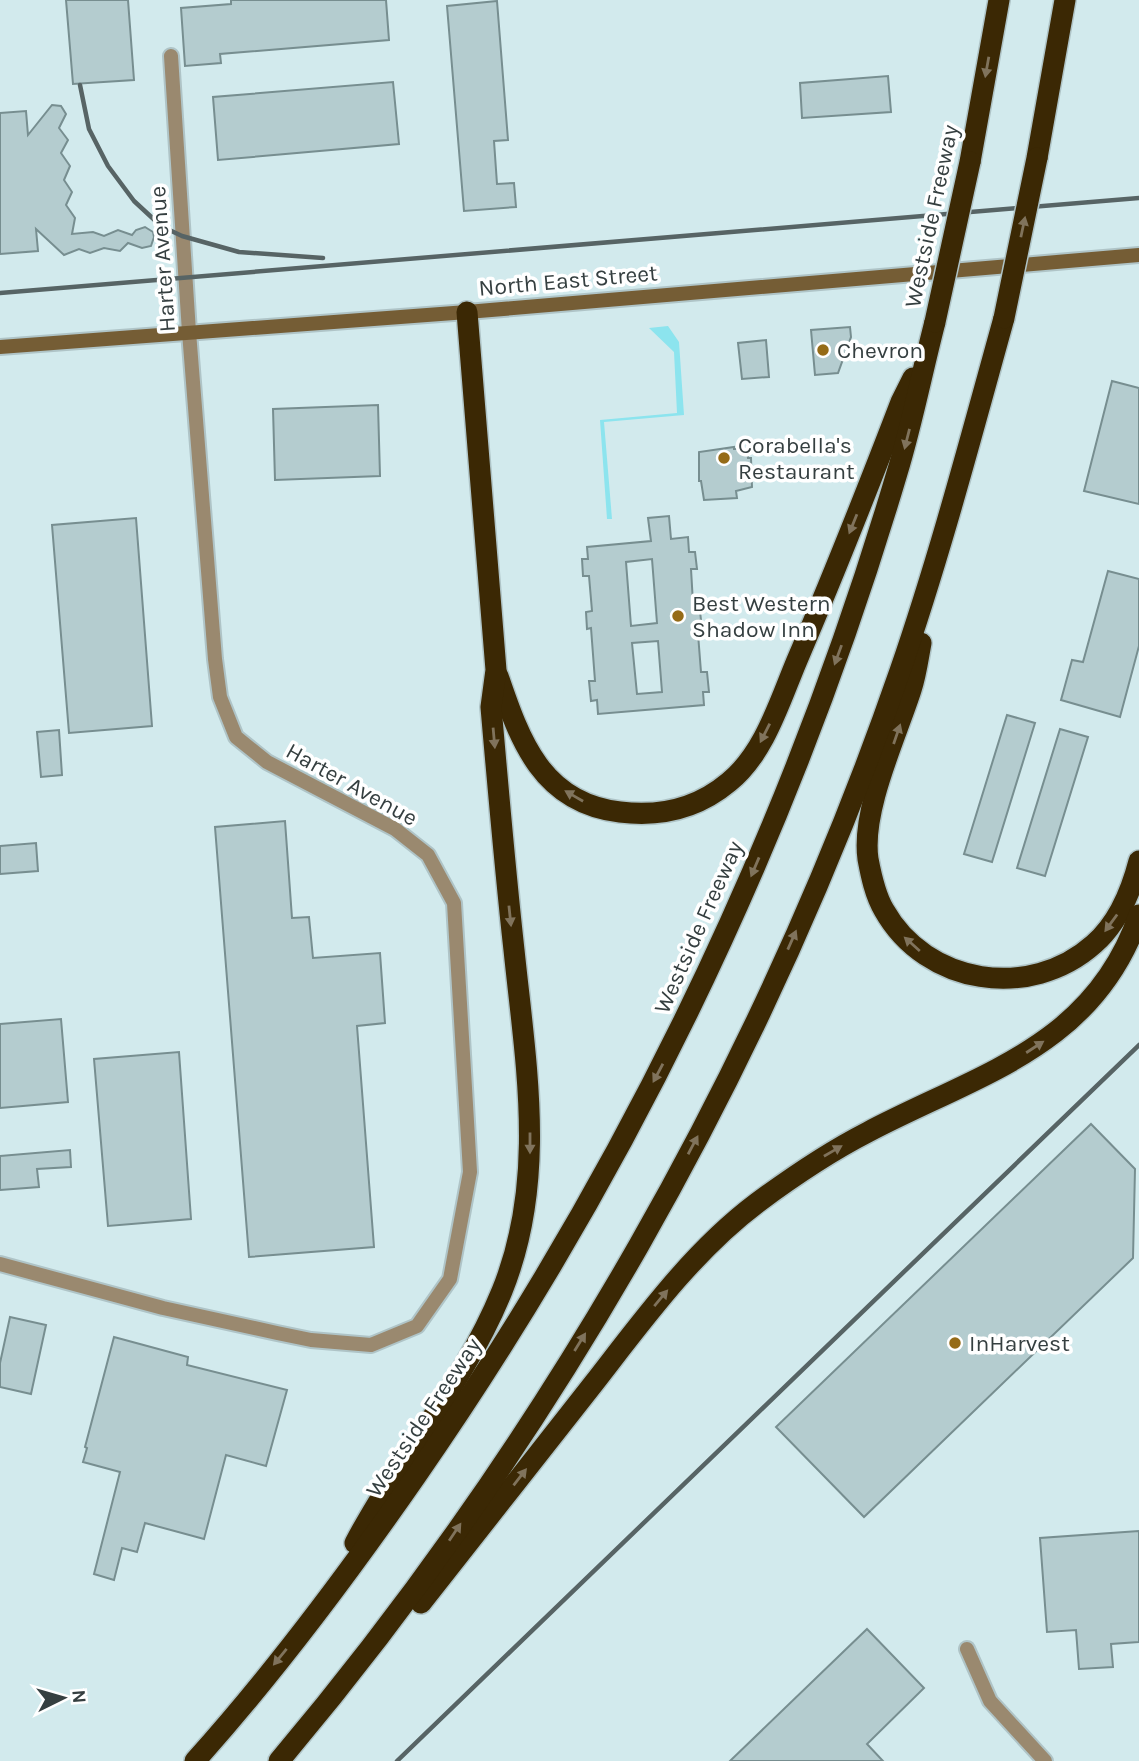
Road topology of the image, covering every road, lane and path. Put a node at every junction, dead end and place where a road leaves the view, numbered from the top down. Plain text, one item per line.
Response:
1 (999, 0) edge
2 (1065, 0) edge
3 (171, 56) dead end
4 (1139, 255) edge
5 (467, 312) junction
6 (189, 332) junction
7 (0, 346) edge
8 (929, 348) junction
9 (936, 564) junction
10 (496, 670) junction
11 (1139, 861) edge
12 (1139, 915) edge
13 (0, 1264) edge
14 (323, 1604) junction
15 (967, 1649) dead end
16 (195, 1761) edge
17 (279, 1761) edge
18 (296, 1761) edge
19 (1045, 1761) edge

1 -> 8 highway, Westside Freeway, bridge
9 -> 2 highway, bridge
3 - 6 street, Harter Avenue
4 - 5 main road, North East Street
5 - 6 main road, North East Street
5 - 10 highway
6 - 7 main road, North East Street
6 - 13 street, Harter Avenue
8 -> 10 highway
8 -> 14 highway, Westside Freeway
11 -> 9 highway
17 -> 9 highway
10 -> 14 highway
18 -> 12 highway
14 -> 16 highway, Westside Freeway
15 - 19 street

